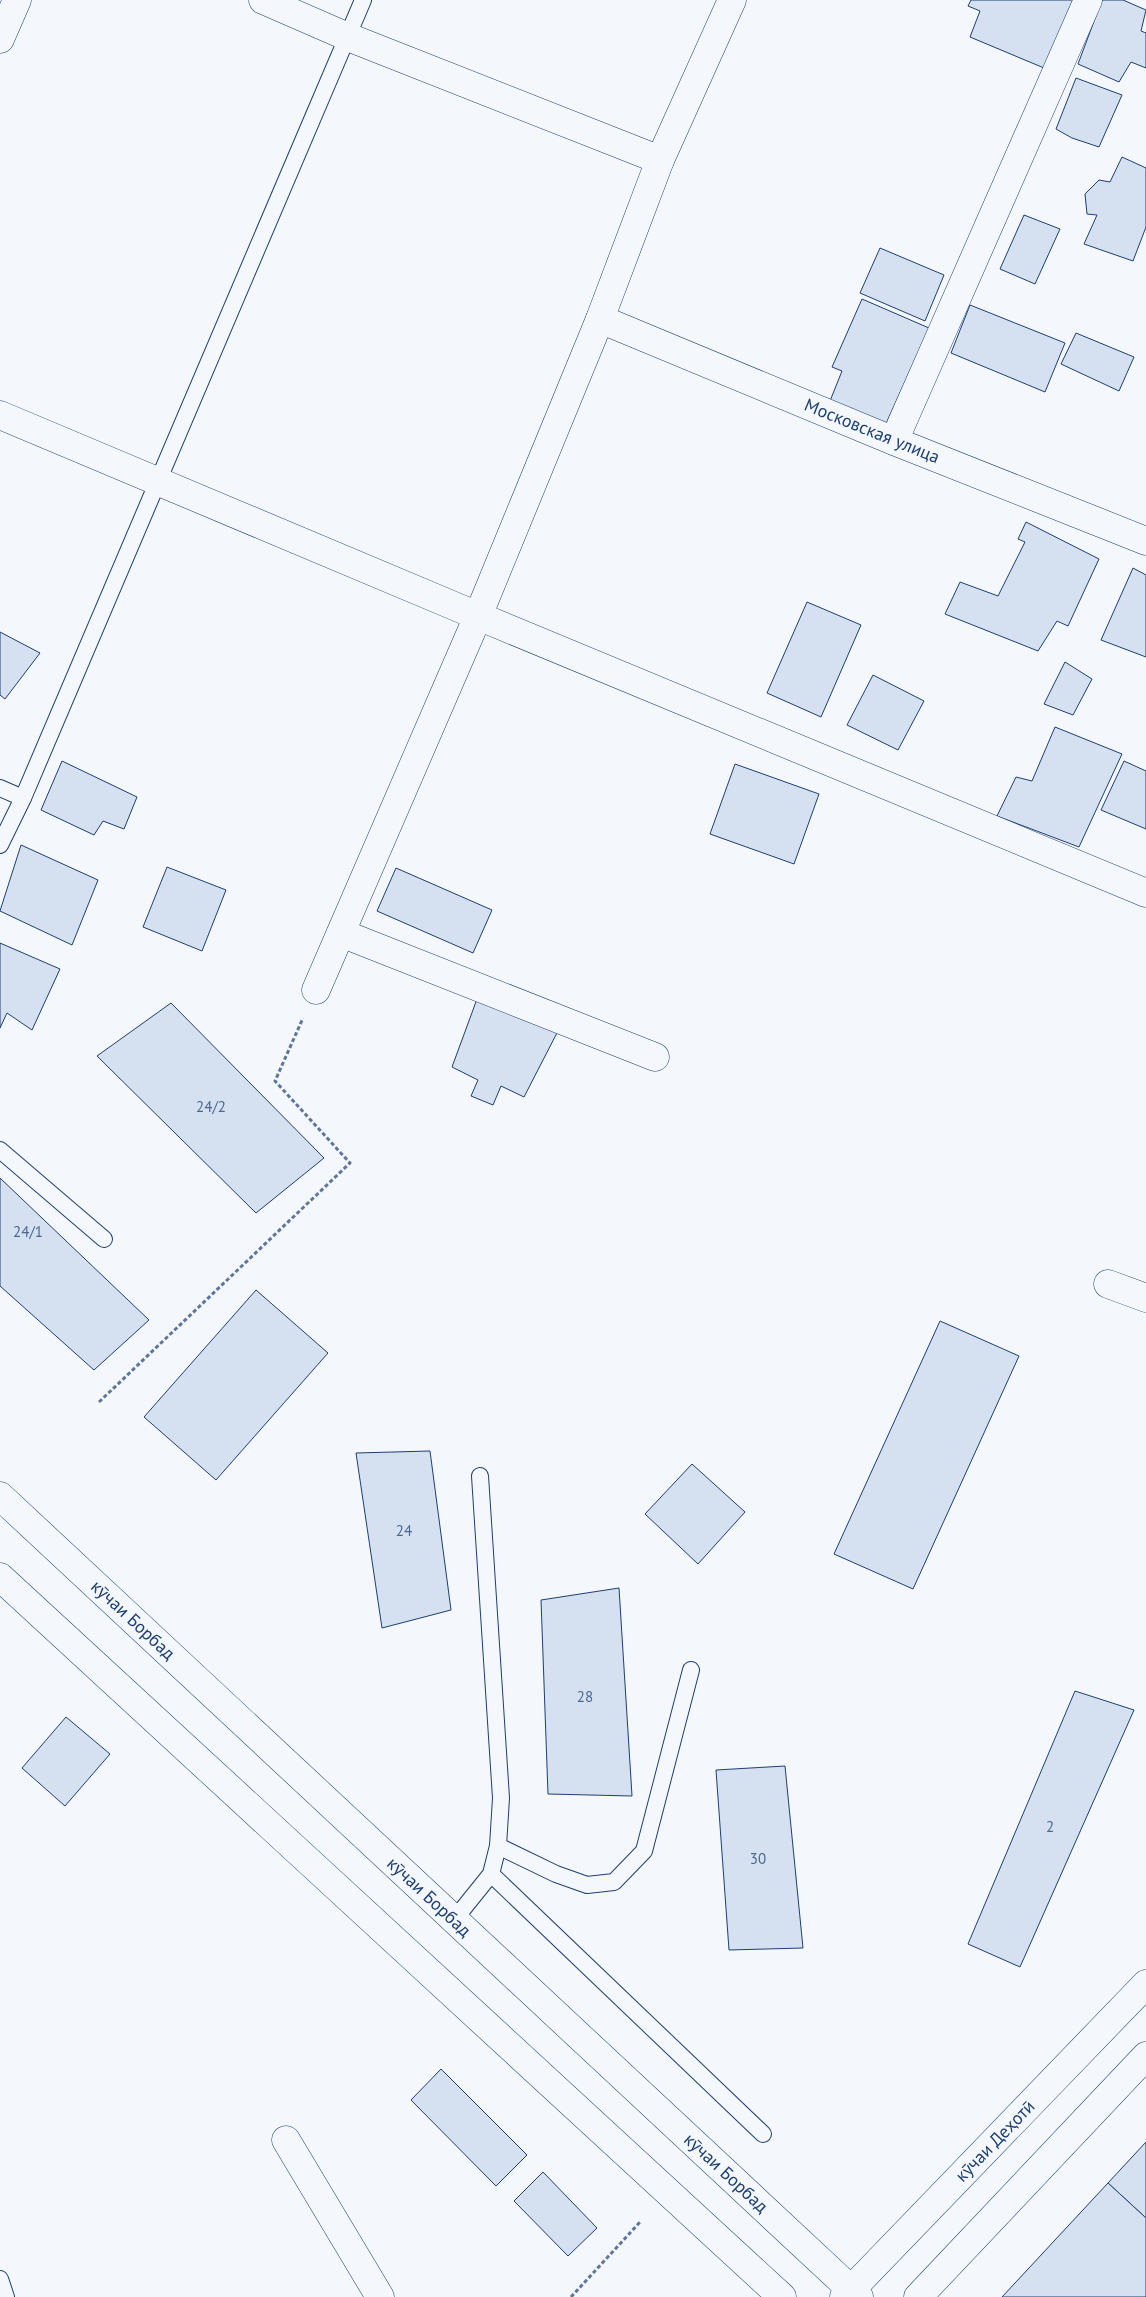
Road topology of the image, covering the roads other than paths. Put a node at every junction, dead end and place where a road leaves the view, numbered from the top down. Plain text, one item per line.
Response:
1 (17, 0) edge
2 (262, 0) edge
3 (364, 0) edge
4 (732, 0) edge
5 (1088, 0) edge
6 (348, 37) junction
7 (0, 39) edge
8 (660, 160) junction
9 (600, 319) junction
10 (0, 415) edge
11 (894, 441) junction
12 (158, 482) junction
13 (1146, 541) edge
14 (478, 616) junction
15 (0, 788) edge
16 (23, 798) junction
17 (0, 844) edge
18 (1146, 893) edge
19 (341, 933) junction
20 (316, 990) road end
21 (655, 1057) dead end
22 (0, 1150) edge
23 (104, 1240) dead end
24 (1108, 1284) dead end
25 (1146, 1298) edge
26 (480, 1476) dead end
27 (0, 1496) edge
28 (0, 1577) edge
29 (691, 1670) dead end
30 (498, 1846) junction
31 (491, 1874) junction
32 (454, 1920) junction
33 (1146, 1984) edge
34 (1146, 2056) edge
35 (763, 2134) dead end
36 (286, 2140) dead end
37 (0, 2279) edge
38 (852, 2295) edge
39 (6, 2297) edge
40 (380, 2297) edge
41 (782, 2297) edge
42 (918, 2297) edge

1 - 7 street
2 - 6 street
3 - 6 lane
4 - 8 street
5 - 11 street
6 - 8 street
6 - 12 lane
8 - 9 street
9 - 11 street, Московская улица
9 - 14 street
10 - 12 street
11 - 13 street, Московская улица
12 - 14 street
12 - 16 lane
14 - 18 street
14 - 19 street
15 - 16 lane
16 - 17 lane
19 - 20 street
19 - 21 street
22 - 23 lane
24 - 25 street
26 - 30 lane
27 - 32 street, кӯчаи Борбад
28 - 41 street
29 - 30 lane
30 - 31 lane
31 - 32 lane
31 - 35 lane
32 - 38 street, кӯчаи Борбад
33 - 38 street, кӯчаи Деҳотӣ
34 - 42 street
36 - 40 street
37 - 39 lane

